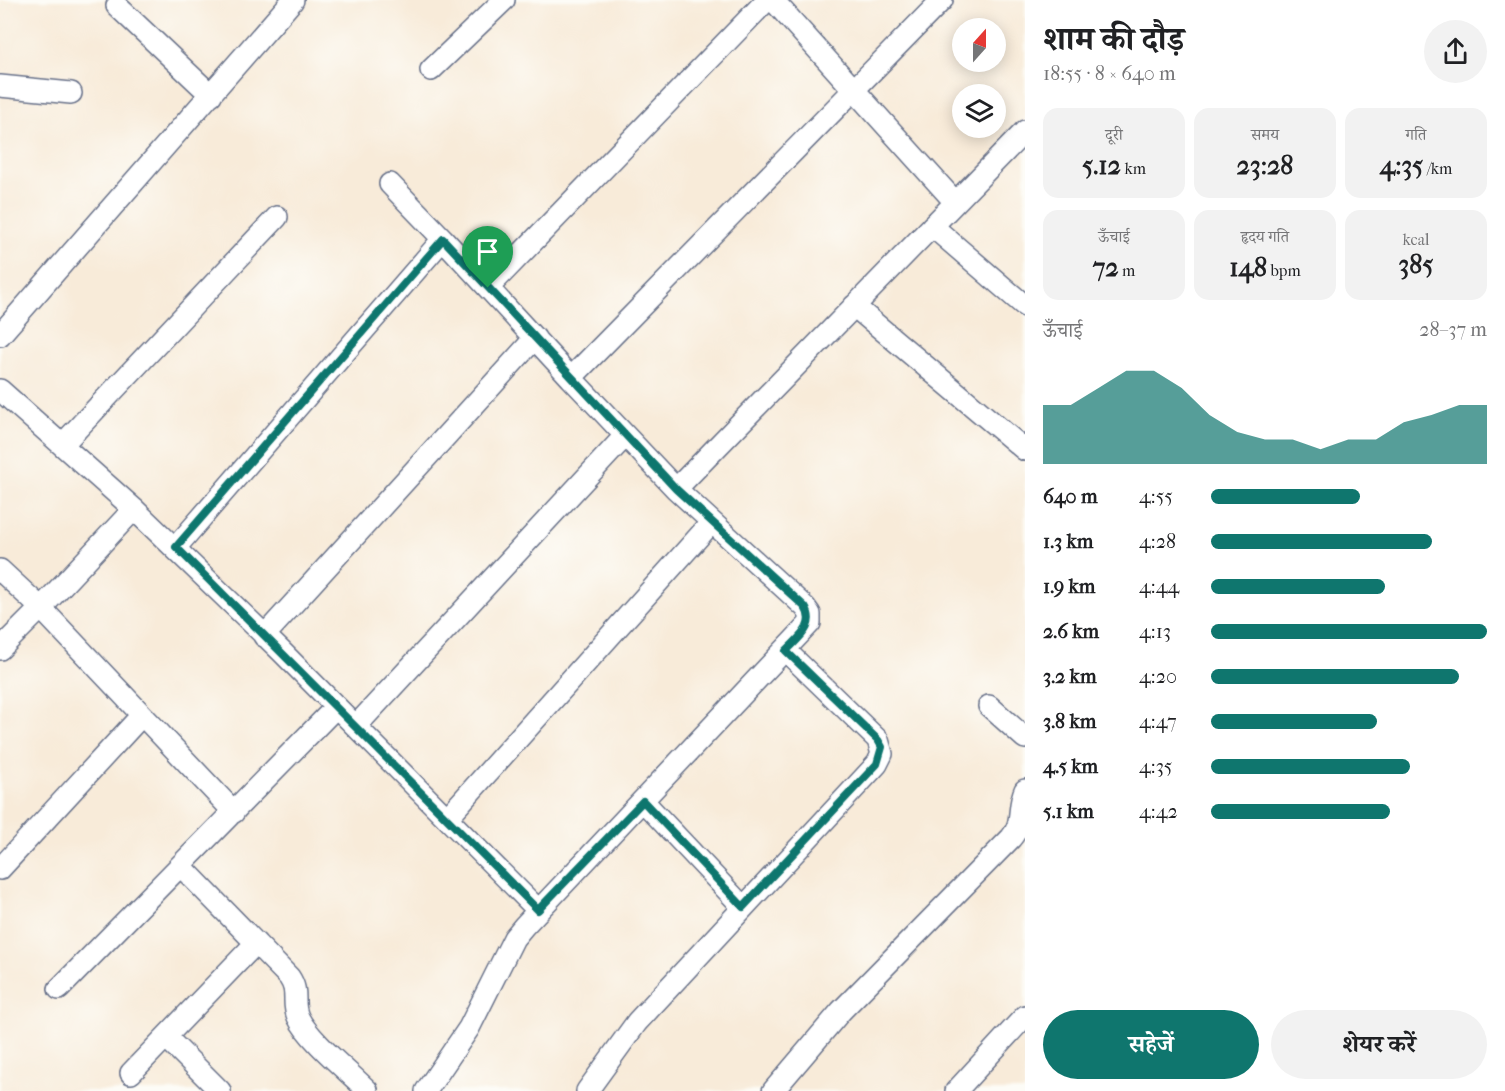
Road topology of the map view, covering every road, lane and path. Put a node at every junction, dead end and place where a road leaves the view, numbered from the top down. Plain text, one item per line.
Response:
1 (293, 0) edge
2 (504, 0) edge
3 (767, 0) edge
4 (772, 0) edge
5 (942, 0) edge
6 (117, 6) dead end
7 (431, 70) dead end
8 (0, 86) edge
9 (855, 90) junction
10 (71, 93) dead end
11 (210, 95) junction
12 (1025, 131) edge
13 (390, 184) dead end
14 (956, 202) junction
15 (277, 217) dead end
16 (932, 226) junction
17 (443, 239) junction
18 (488, 288) junction
19 (854, 306) junction
20 (1025, 306) edge
21 (0, 335) edge
22 (535, 338) junction
23 (571, 378) junction
24 (0, 390) edge
25 (625, 436) junction
26 (62, 445) junction
27 (1025, 450) edge
28 (676, 489) junction
29 (134, 509) junction
30 (712, 522) junction
31 (176, 547) junction
32 (0, 570) edge
33 (41, 608) junction
34 (264, 636) junction
35 (0, 649) edge
36 (786, 651) junction
37 (989, 706) dead end
38 (336, 707) junction
39 (142, 715) junction
40 (356, 726) junction
41 (1025, 738) edge
42 (1025, 790) edge
43 (643, 801) junction
44 (234, 812) junction
45 (447, 819) junction
46 (181, 866) junction
47 (0, 869) edge
48 (743, 907) junction
49 (538, 910) junction
50 (256, 943) junction
51 (59, 990) dead end
52 (1025, 1017) edge
53 (166, 1037) junction
54 (131, 1073) dead end
55 (367, 1090) edge
56 (220, 1091) edge
57 (426, 1091) edge
58 (586, 1091) edge
59 (773, 1091) edge
60 (956, 1091) edge

1 - 11 street
2 - 7 street
3 - 18 street
4 - 9 street
5 - 9 street
6 - 11 street
8 - 10 street
9 - 14 street
9 - 23 street
11 - 21 street
12 - 14 street
13 - 17 street
14 - 16 street
15 - 26 street
16 - 19 street
16 - 20 street
17 - 18 street
17 - 31 street
18 - 22 street
19 - 27 street
19 - 28 street
22 - 23 street
22 - 34 street
23 - 25 street
24 - 26 street
25 - 28 street
25 - 40 street
26 - 29 street
28 - 30 street
29 - 31 street
29 - 33 street
30 - 36 street
30 - 45 street
31 - 34 street
32 - 33 street
33 - 35 street
33 - 39 street
34 - 38 street
36 - 43 street
36 - 48 street
37 - 41 street
38 - 40 street
38 - 44 street
39 - 44 street
39 - 47 street
40 - 45 street
42 - 59 street
43 - 48 street
43 - 49 street
44 - 46 street
45 - 49 street
46 - 50 street
46 - 51 street
48 - 58 street
49 - 57 street
50 - 53 street
50 - 55 street
52 - 60 street
53 - 54 street
53 - 56 street

